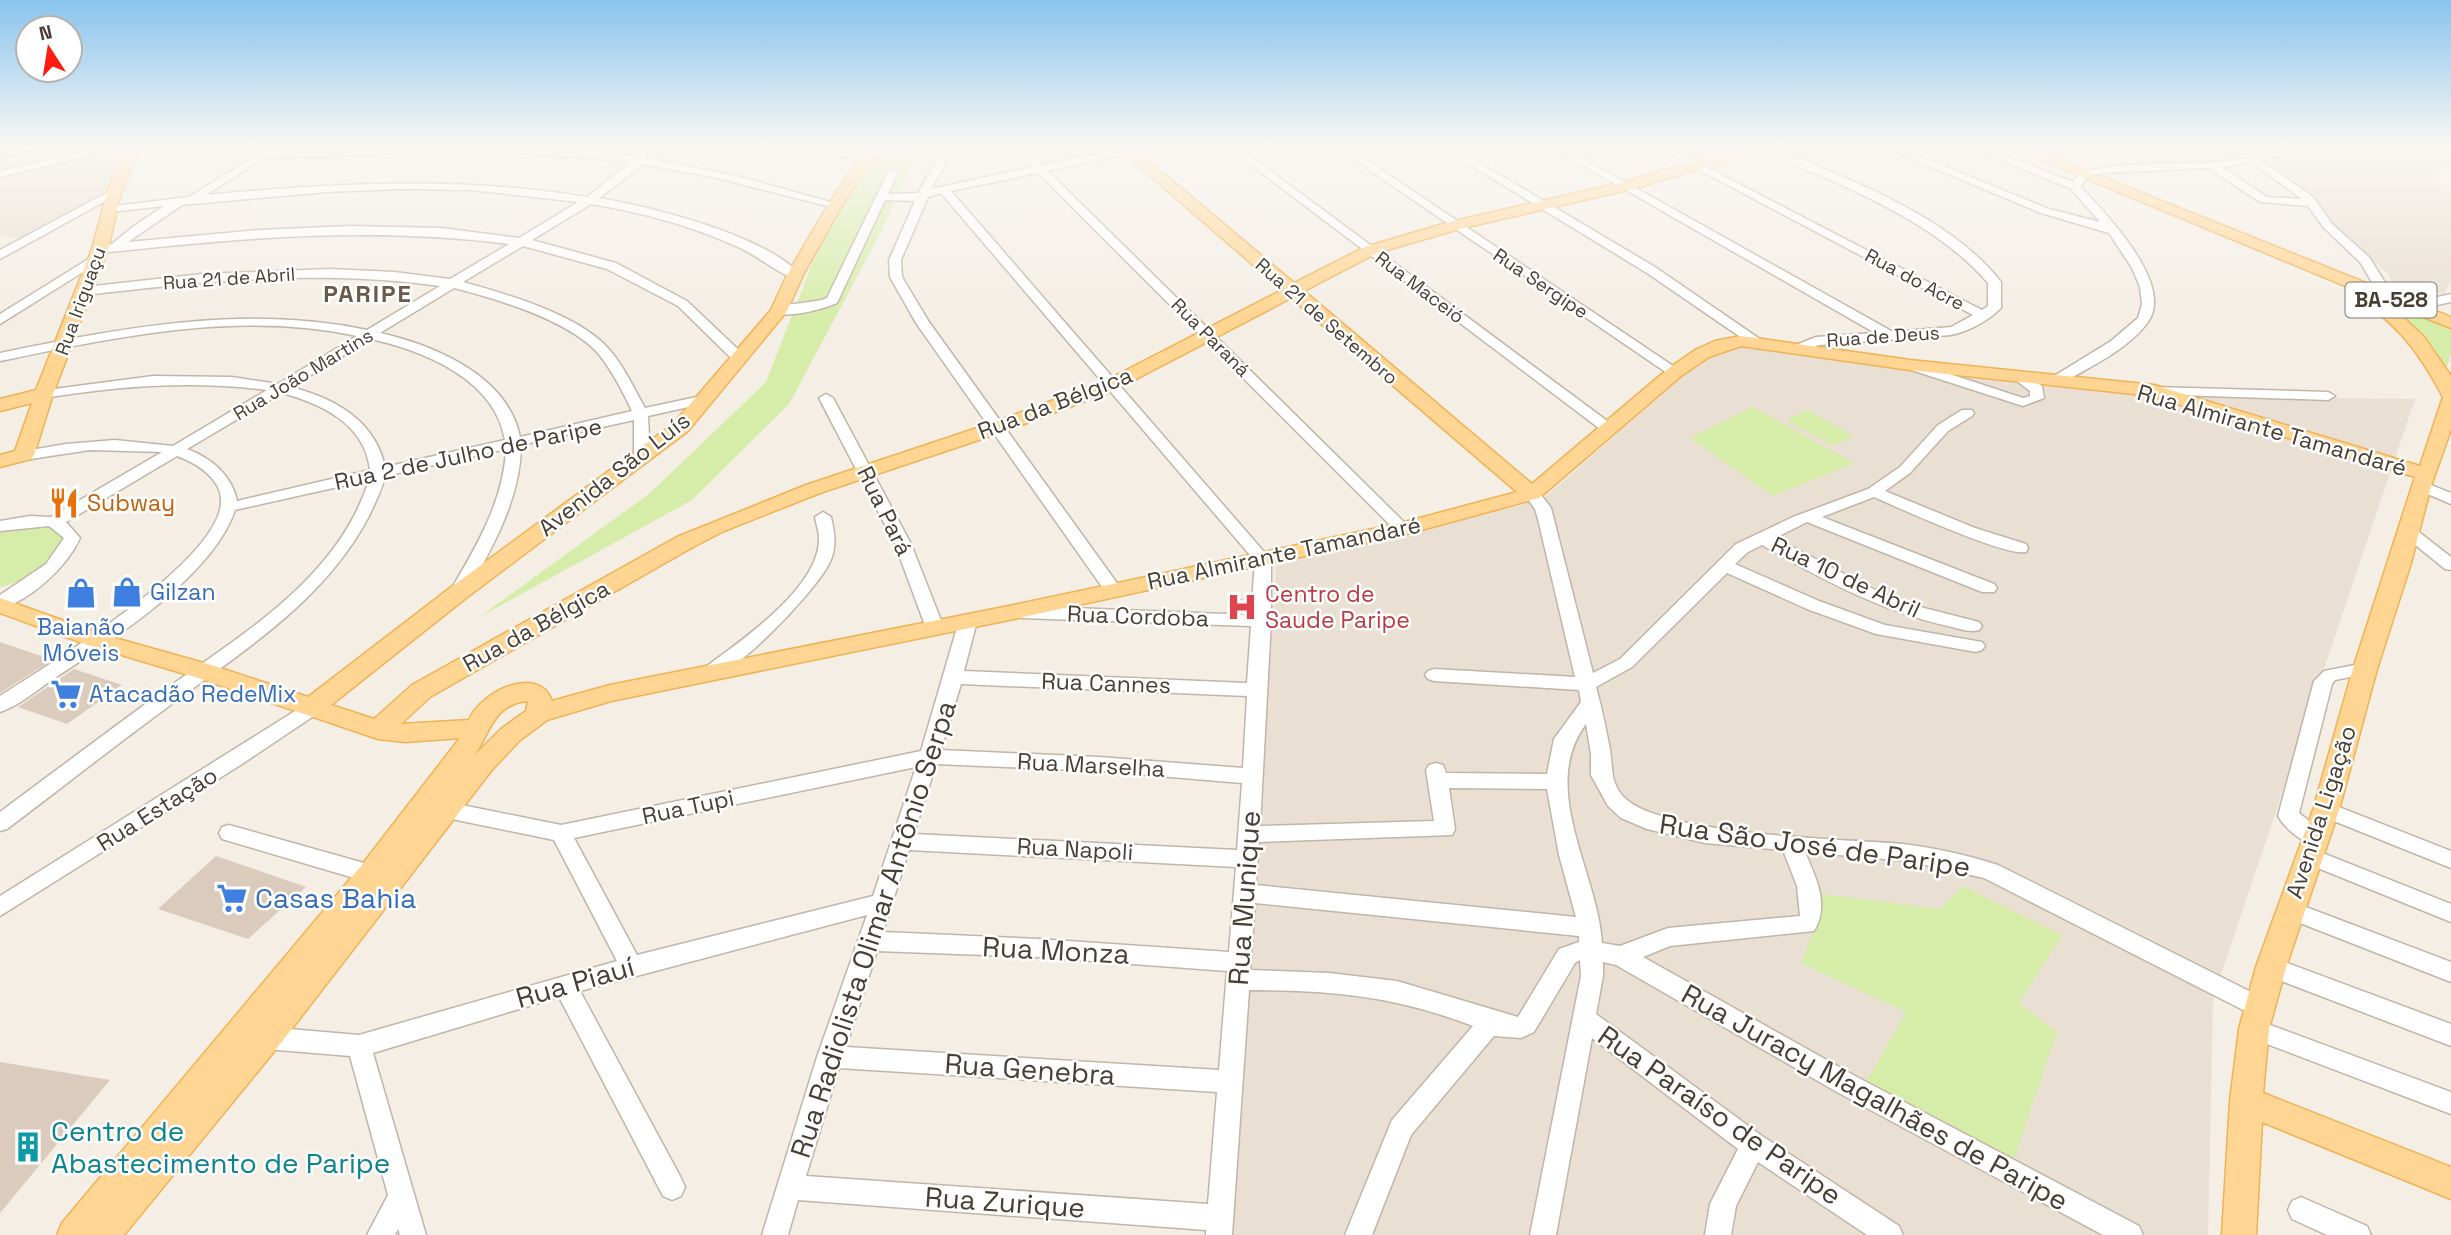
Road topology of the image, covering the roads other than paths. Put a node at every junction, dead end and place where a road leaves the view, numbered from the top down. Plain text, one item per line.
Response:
1 (2311, 203) edge
2 (107, 204) edge
3 (112, 204) edge
4 (180, 204) edge
5 (584, 204) edge
6 (601, 204) edge
7 (830, 204) edge
8 (879, 204) edge
9 (919, 204) edge
10 (956, 204) edge
11 (1077, 204) edge
12 (1191, 204) edge
13 (1309, 204) edge
14 (1424, 204) edge
15 (1545, 204) edge
16 (1658, 204) edge
17 (1770, 204) edge
18 (1883, 204) edge
19 (2027, 204) edge
20 (2095, 204) edge
21 (2140, 204) edge
22 (835, 205) joint
23 (1539, 205) junction
24 (1455, 225) junction
25 (2112, 229) junction
26 (519, 243) junction
27 (1371, 250) junction
28 (104, 252) junction
29 (0, 255) edge
30 (795, 275) junction
31 (452, 284) junction
32 (1291, 290) junction
33 (85, 291) junction
34 (2381, 296) junction
35 (2451, 298) edge
36 (779, 311) junction
37 (1984, 316) junction
38 (0, 320) edge
39 (2451, 323) edge
40 (371, 334) junction
41 (1209, 335) junction
42 (1890, 336) junction
43 (65, 343) junction
44 (1760, 344) junction
45 (1801, 348) junction
46 (0, 357) edge
47 (739, 358) junction
48 (1910, 365) junction
49 (1675, 372) junction
50 (2020, 378) junction
51 (2056, 381) junction
52 (1111, 385) junction
53 (279, 389) junction
54 (2154, 391) junction
55 (44, 394) junction
56 (2328, 396) dead end
57 (826, 398) dead end
58 (706, 399) junction
59 (0, 405) edge
60 (2449, 410) edge
61 (1967, 412) dead end
62 (641, 423) junction
63 (996, 428) junction
64 (1609, 429) junction
65 (667, 438) junction
66 (514, 444) junction
67 (175, 451) junction
68 (24, 455) junction
69 (642, 458) junction
70 (0, 461) edge
71 (867, 471) junction
72 (378, 472) junction
73 (2423, 480) junction
74 (1874, 492) junction
75 (1532, 494) junction
76 (2451, 499) edge
77 (229, 508) junction
78 (823, 517) dead end
79 (1808, 517) junction
80 (54, 522) junction
81 (0, 526) edge
82 (1403, 529) junction
83 (2409, 532) junction
84 (1760, 537) junction
85 (2020, 548) dead end
86 (489, 559) junction
87 (1263, 560) junction
88 (1723, 565) junction
89 (2451, 565) edge
90 (1988, 588) dead end
91 (1113, 590) junction
92 (0, 604) edge
93 (1014, 612) junction
94 (968, 621) junction
95 (1262, 621) junction
96 (1973, 626) dead end
97 (935, 628) junction
98 (96, 640) junction
99 (1976, 646) dead end
100 (2365, 669) junction
101 (203, 671) junction
102 (706, 675) junction
103 (1434, 676) dead end
104 (955, 677) junction
105 (1257, 690) junction
106 (610, 693) joint
107 (1589, 694) junction
108 (538, 704) junction
109 (0, 705) edge
110 (311, 708) junction
111 (477, 728) junction
112 (378, 730) junction
113 (929, 757) junction
114 (1252, 776) junction
115 (1556, 782) junction
116 (446, 810) junction
117 (2326, 810) junction
118 (0, 823) edge
119 (229, 833) dead end
120 (561, 833) junction
121 (1249, 834) junction
122 (902, 841) junction
123 (1791, 845) junction
124 (2313, 847) junction
125 (1247, 859) junction
126 (2451, 860) edge
127 (371, 874) junction
128 (1245, 893) junction
129 (883, 902) junction
130 (0, 907) edge
131 (2290, 910) junction
132 (2451, 913) edge
133 (1591, 939) junction
134 (871, 942) junction
135 (1621, 956) junction
136 (631, 966) junction
137 (2271, 967) junction
138 (1239, 971) junction
139 (2451, 972) edge
140 (565, 984) junction
141 (2257, 1018) junction
142 (1586, 1019) junction
143 (1498, 1024) junction
144 (2451, 1035) edge
145 (266, 1038) junction
146 (359, 1046) junction
147 (829, 1057) junction
148 (1231, 1082) junction
149 (2246, 1101) junction
150 (2451, 1104) edge
151 (1753, 1145) junction
152 (2451, 1183) edge
153 (672, 1187) dead end
154 (789, 1187) junction
155 (402, 1196) junction
156 (2301, 1210) dead end
157 (1220, 1227) edge
158 (74, 1235) edge
159 (102, 1235) edge
160 (380, 1235) edge
161 (413, 1235) edge
162 (775, 1235) edge
163 (1358, 1235) edge
164 (1543, 1235) edge
165 (1718, 1235) edge
166 (1890, 1235) edge
167 (2130, 1235) edge
168 (2239, 1235) edge
169 (2358, 1235) edge

1 - 34 street
2 - 29 street
3 - 28 main road, Rua Iriguaçu
4 - 28 street
5 - 26 street, Rua João Martins
6 - 30 street
7 - 22 street
8 - 36 street
9 - 63 street
10 - 52 street
11 - 41 street, Rua Paraná
12 - 32 main road, Rua 21 de Setembro
13 - 27 street, Rua Maceió
14 - 24 street, Rua Sergipe
15 - 23 main road, Rua da Bélgica
16 - 42 street
17 - 37 street, Rua do Acre
18 - 37 street
19 - 25 street
20 - 25 street
21 - 34 main road, BA-528
22 - 30 main road, Avenida São Luís
23 - 24 main road, Rua da Bélgica
23 - 44 street
24 - 27 main road, Rua da Bélgica
24 - 49 street, Rua Sergipe
25 - 51 street
26 - 28 street
26 - 31 street, Rua João Martins
26 - 47 street
27 - 32 main road, Rua da Bélgica
27 - 64 street, Rua Maceió
28 - 33 main road, Rua Iriguaçu
28 - 38 street
30 - 36 main road, Avenida São Luís
31 - 33 street, Rua 21 de Abril
31 - 40 street, Rua João Martins
31 - 62 street, Rua 21 de Abril
32 - 41 main road, Rua da Bélgica
32 - 75 main road, Rua 21 de Setembro
33 - 43 main road, Rua Iriguaçu
34 - 35 street
34 - 39 main road, BA-528
34 - 60 main road
36 - 47 main road, Avenida São Luís
37 - 42 street, Rua de Deus
40 - 43 street
40 - 53 street, Rua João Martins
40 - 66 street
41 - 52 main road, Rua da Bélgica
41 - 82 street, Rua Paraná
42 - 45 street, Rua de Deus
43 - 46 street
43 - 55 main road, Rua Iriguaçu
44 - 45 main road, Rua Almirante Tamandaré
44 - 49 main road, Rua Almirante Tamandaré
45 - 48 main road, Rua Almirante Tamandaré
47 - 58 main road, Avenida São Luís
48 - 50 main road, Rua Almirante Tamandaré
48 - 50 street, Rua Almirante Tamandaré
49 - 64 main road, Rua Almirante Tamandaré
50 - 51 main road, Rua Almirante Tamandaré
51 - 54 main road, Rua Almirante Tamandaré
52 - 63 main road, Rua da Bélgica
52 - 87 street
53 - 55 street
53 - 67 street, Rua João Martins
53 - 72 street
54 - 56 street
54 - 73 main road, Rua Almirante Tamandaré
55 - 59 main road
55 - 68 main road, Rua Iriguaçu
57 - 71 street, Rua Pará
58 - 62 street, Rua 2 de Julho de Paripe
58 - 65 main road, Avenida São Luís
60 - 73 main road, Avenida Ligação
61 - 74 street
62 - 65 street
62 - 66 street, Rua 2 de Julho de Paripe
62 - 69 street, Rua 21 de Abril
63 - 71 main road, Rua da Bélgica
63 - 91 street
64 - 75 main road, Rua Almirante Tamandaré
65 - 69 main road, Avenida São Luís
66 - 72 street, Rua 2 de Julho de Paripe
66 - 86 street
67 - 68 street
67 - 77 street
67 - 80 street, Rua João Martins
68 - 70 main road
69 - 86 main road, Avenida São Luís
71 - 97 street, Rua Pará
71 - 112 main road, Rua da Bélgica
72 - 77 street, Rua 2 de Julho de Paripe
72 - 101 street
73 - 76 street
73 - 83 main road, Avenida Ligação
74 - 79 street
74 - 85 street
75 - 82 main road, Rua Almirante Tamandaré
75 - 107 street, Rua São José de Paripe
77 - 98 street
78 - 102 street
79 - 84 street
79 - 90 street
80 - 81 street
80 - 92 street
82 - 87 main road, Rua Almirante Tamandaré
83 - 89 street
83 - 100 main road, Avenida Ligação
84 - 88 street
84 - 96 street, Rua 10 de Abril
86 - 110 main road, Avenida São Luís
87 - 91 main road, Rua Almirante Tamandaré
87 - 95 street, Rua Munique
88 - 99 street
88 - 107 street
91 - 93 main road, Rua Almirante Tamandaré
92 - 98 main road
93 - 94 main road, Rua Almirante Tamandaré
93 - 95 street, Rua Cordoba
94 - 97 main road, Rua Almirante Tamandaré
94 - 104 street, Rua Radiolista Olimar Antônio Serpa
95 - 105 street, Rua Munique
97 - 102 main road, Rua Almirante Tamandaré
98 - 101 main road
98 - 109 street
100 - 117 main road, Avenida Ligação
100 - 124 street
101 - 110 main road
101 - 118 street
102 - 106 main road, Rua Almirante Tamandaré
103 - 107 street
104 - 105 street, Rua Cannes
104 - 113 street, Rua Radiolista Olimar Antônio Serpa
105 - 114 street, Rua Munique
106 - 108 main road, Rua Almirante Tamandaré
107 - 115 street
107 - 123 street, Rua São José de Paripe
108 - 111 main road
108 - 116 main road
110 - 112 main road
110 - 130 street, Rua Estação
111 - 112 main road
111 - 127 main road
113 - 114 street, Rua Marselha
113 - 120 street, Rua Tupi
113 - 122 street, Rua Radiolista Olimar Antônio Serpa
114 - 121 street, Rua Munique
115 - 121 street
115 - 133 street
116 - 120 street, Rua Tupi
116 - 145 main road
117 - 124 main road, Avenida Ligação
117 - 126 street
119 - 127 street
120 - 136 street
121 - 125 street, Rua Munique
122 - 125 street, Rua Napoli
122 - 129 street, Rua Radiolista Olimar Antônio Serpa
123 - 135 street
123 - 141 street, Rua São José de Paripe
124 - 131 main road, Avenida Ligação
124 - 132 street
125 - 128 street, Rua Munique
127 - 158 main road
128 - 133 street, Rua Juracy Magalhães de Paripe
128 - 138 street, Rua Munique
129 - 134 street, Rua Radiolista Olimar Antônio Serpa
129 - 136 street, Rua Piauí
131 - 137 main road, Avenida Ligação
131 - 139 street
133 - 135 street, Rua Juracy Magalhães de Paripe
133 - 142 street
133 - 143 street
134 - 138 street, Rua Monza
134 - 147 street, Rua Radiolista Olimar Antônio Serpa
135 - 167 street, Rua Juracy Magalhães de Paripe
136 - 140 street, Rua Piauí
137 - 141 main road, Avenida Ligação
137 - 144 street
138 - 143 street, Rua Monza
138 - 148 street, Rua Munique
140 - 146 street, Rua Piauí
140 - 153 street
141 - 149 main road, Avenida Ligação
141 - 150 street, Rua São José de Paripe
142 - 151 street, Rua Paraíso de Paripe
142 - 164 street
143 - 163 street
145 - 146 street, Rua Piauí
145 - 159 main road
146 - 155 street
147 - 148 street, Rua Genebra
147 - 154 street, Rua Radiolista Olimar Antônio Serpa
148 - 157 street, Rua Munique
149 - 152 main road
149 - 168 main road, Avenida Ligação
151 - 165 street
151 - 166 street, Rua Paraíso de Paripe
154 - 157 street, Rua Zurique
154 - 162 street, Rua Radiolista Olimar Antônio Serpa
155 - 160 street
155 - 161 street
156 - 169 street

